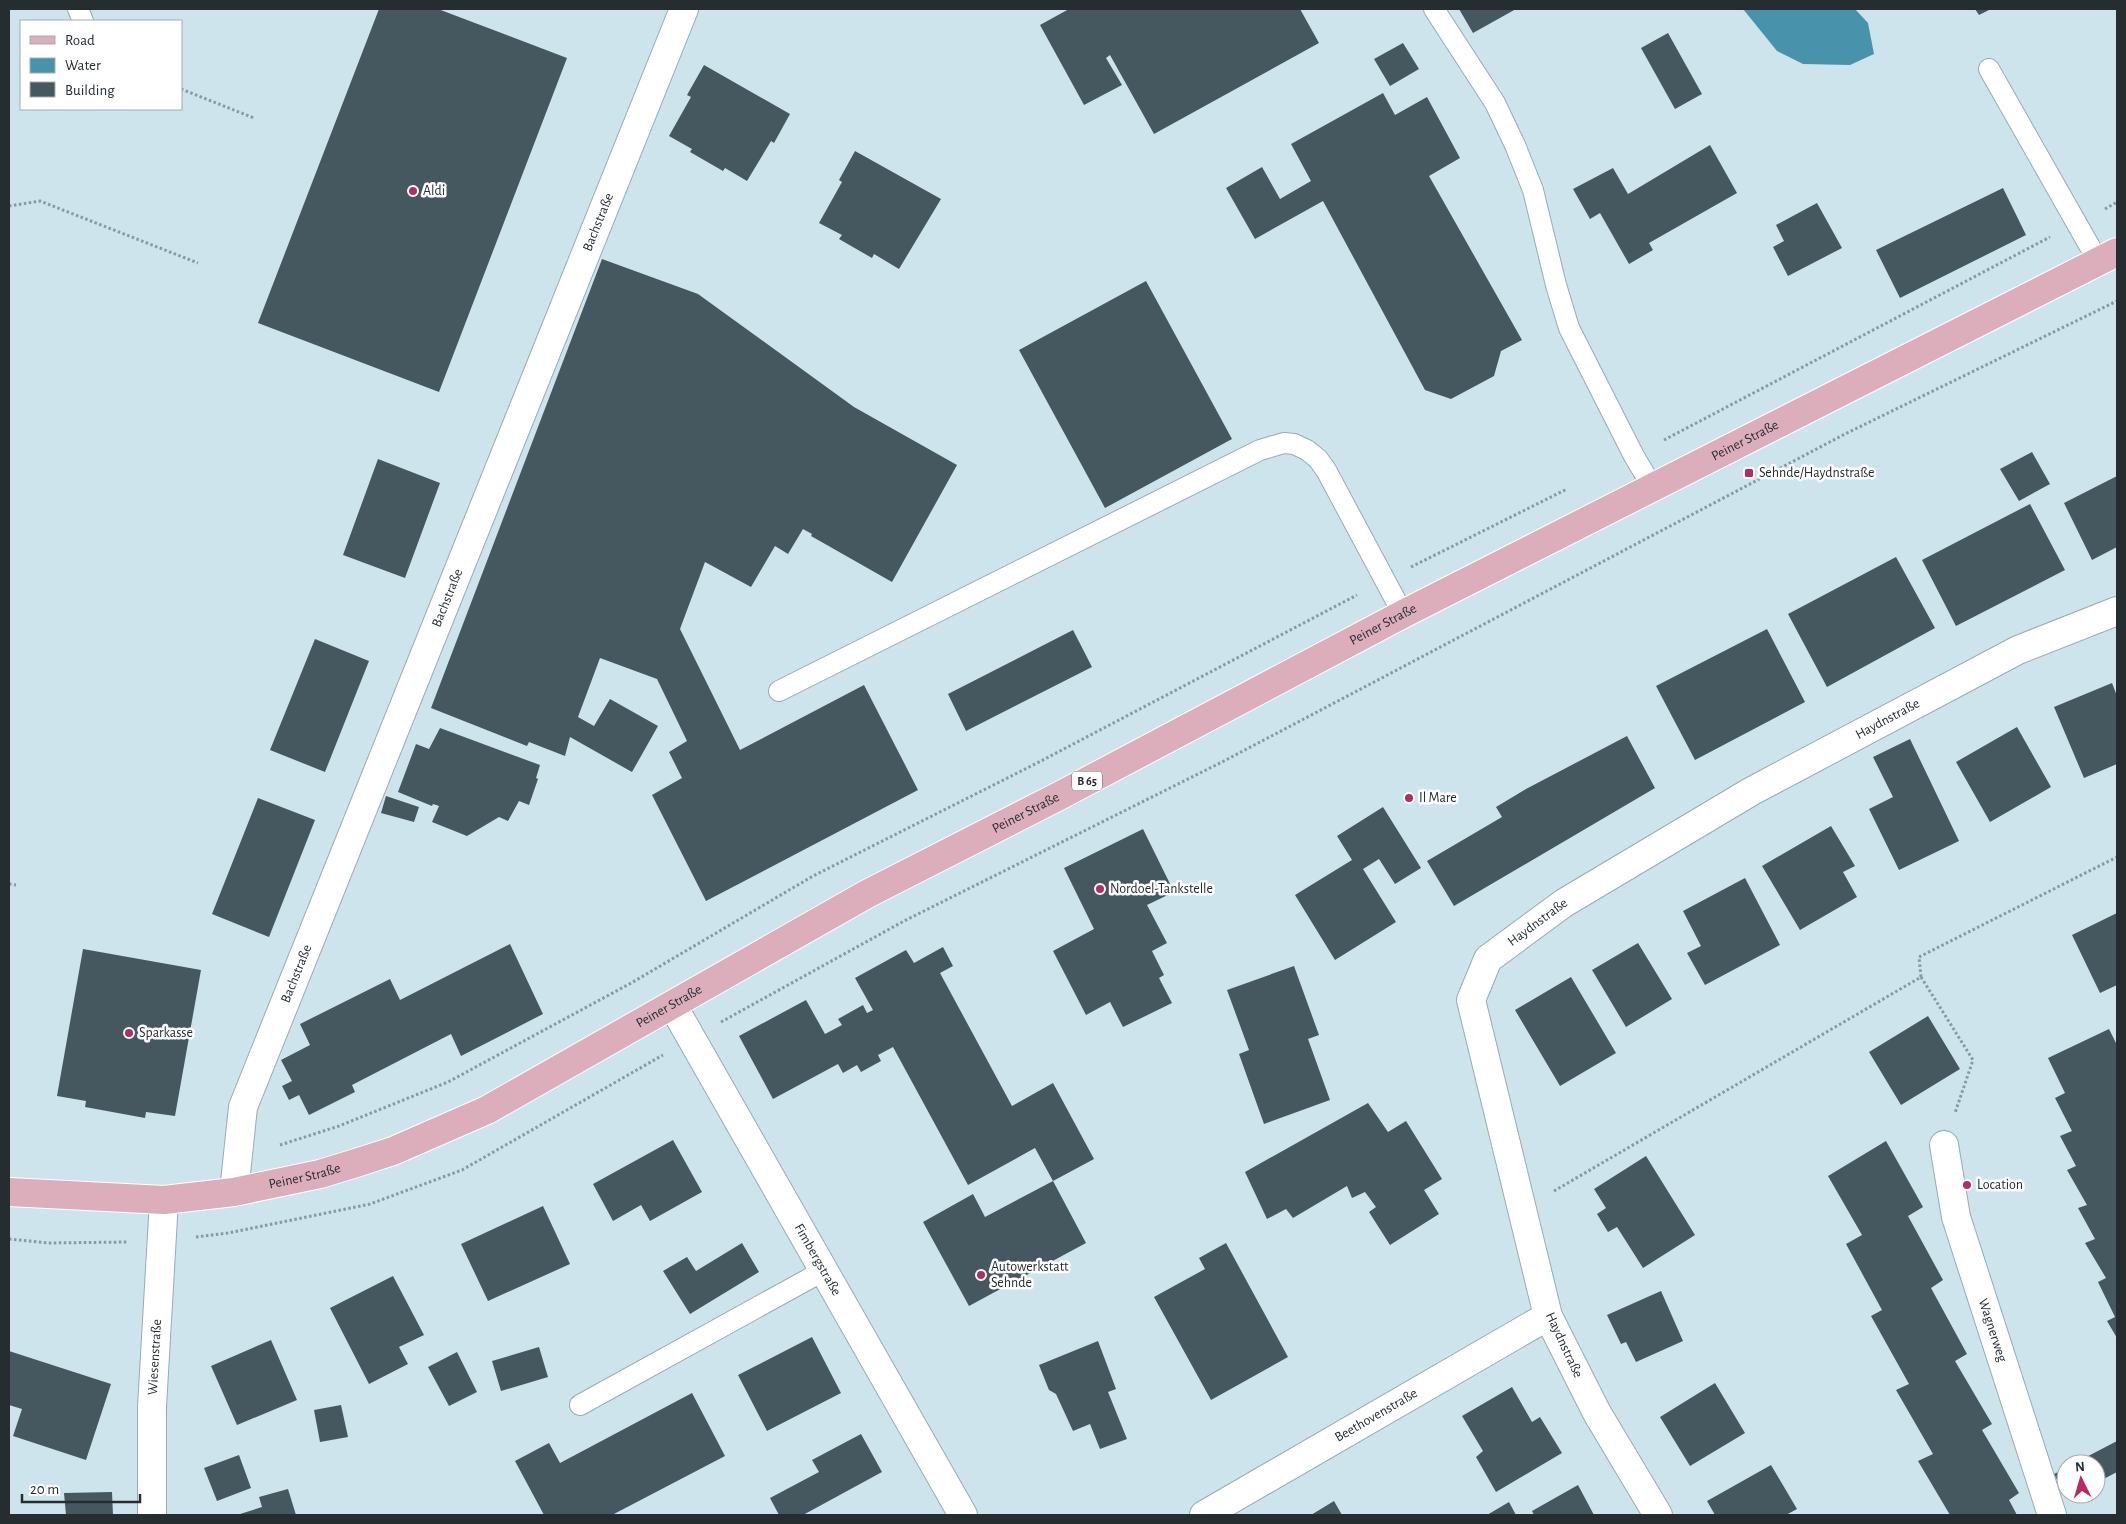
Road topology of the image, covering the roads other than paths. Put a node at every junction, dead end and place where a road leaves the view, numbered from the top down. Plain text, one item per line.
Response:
1 (684, 9) edge
2 (1434, 9) edge
3 (1989, 69) dead end
4 (2108, 256) edge
5 (1653, 488) junction
6 (2117, 611) edge
7 (1403, 614) junction
8 (779, 691) dead end
9 (673, 1006) junction
10 (1944, 1145) road end
11 (9, 1192) edge
12 (234, 1192) junction
13 (164, 1200) junction
14 (824, 1271) junction
15 (1548, 1316) junction
16 (580, 1404) dead end
17 (152, 1515) edge
18 (963, 1515) edge
19 (1204, 1515) edge
20 (1658, 1515) edge
21 (2052, 1515) edge

1 - 12 street, Bachstraße
2 - 5 lane
3 - 4 lane
4 - 5 main road, Peiner Straße / B 65
5 - 7 main road, Peiner Straße / B 65
6 - 15 street, Haydnstraße
7 - 8 lane
7 - 9 main road, Peiner Straße / B 65
9 - 12 main road, Peiner Straße / B 65
9 - 14 street, Fimbergstraße
10 - 21 street, Wagnerweg
11 - 13 main road, Peiner Straße / B 65
12 - 13 main road, Peiner Straße / B 65
13 - 17 street, Wiesenstraße
14 - 16 lane
14 - 18 street, Fimbergstraße
15 - 19 street, Beethovenstraße
15 - 20 street, Haydnstraße

